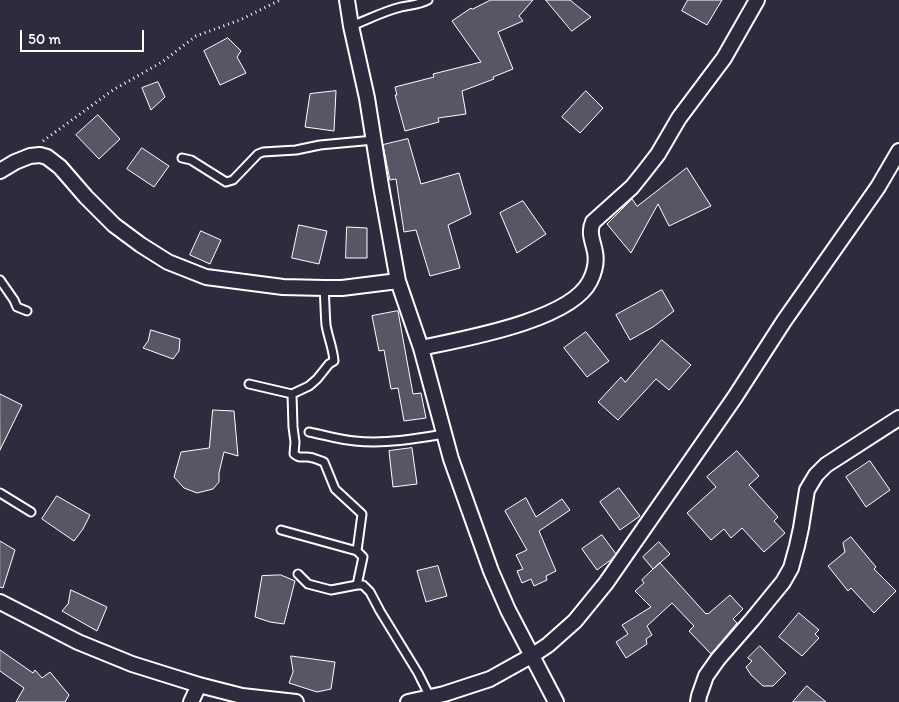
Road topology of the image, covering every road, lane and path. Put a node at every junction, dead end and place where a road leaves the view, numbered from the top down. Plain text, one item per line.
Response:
1 (280, 0) edge
2 (347, 0) edge
3 (428, 0) edge
4 (757, 0) edge
5 (351, 26) junction
6 (374, 140) junction
7 (37, 146) dead end
8 (899, 151) edge
9 (182, 158) dead end
10 (0, 171) edge
11 (0, 280) edge
12 (398, 282) junction
13 (324, 288) junction
14 (27, 311) dead end
15 (420, 348) junction
16 (249, 384) dead end
17 (292, 394) junction
18 (899, 418) edge
19 (309, 432) dead end
20 (444, 434) junction
21 (0, 493) edge
22 (31, 512) dead end
23 (281, 530) dead end
24 (357, 551) junction
25 (298, 574) dead end
26 (357, 585) junction
27 (0, 602) edge
28 (533, 655) junction
29 (199, 685) junction
30 (418, 700) edge
31 (191, 702) edge
32 (296, 702) edge
33 (556, 702) edge
34 (698, 702) edge

1 - 7 path
2 - 5 street
3 - 5 lane
4 - 15 street
5 - 6 street
6 - 9 lane
6 - 12 street
8 - 28 street
10 - 13 street
11 - 14 lane
12 - 13 street
12 - 15 street
13 - 17 lane
15 - 20 street
16 - 17 lane
17 - 24 lane
18 - 34 street
19 - 20 lane
20 - 28 street
21 - 22 lane
23 - 24 lane
24 - 26 lane
25 - 26 lane
26 - 30 lane
27 - 29 street
28 - 30 street
28 - 33 street
29 - 31 street
29 - 32 street

